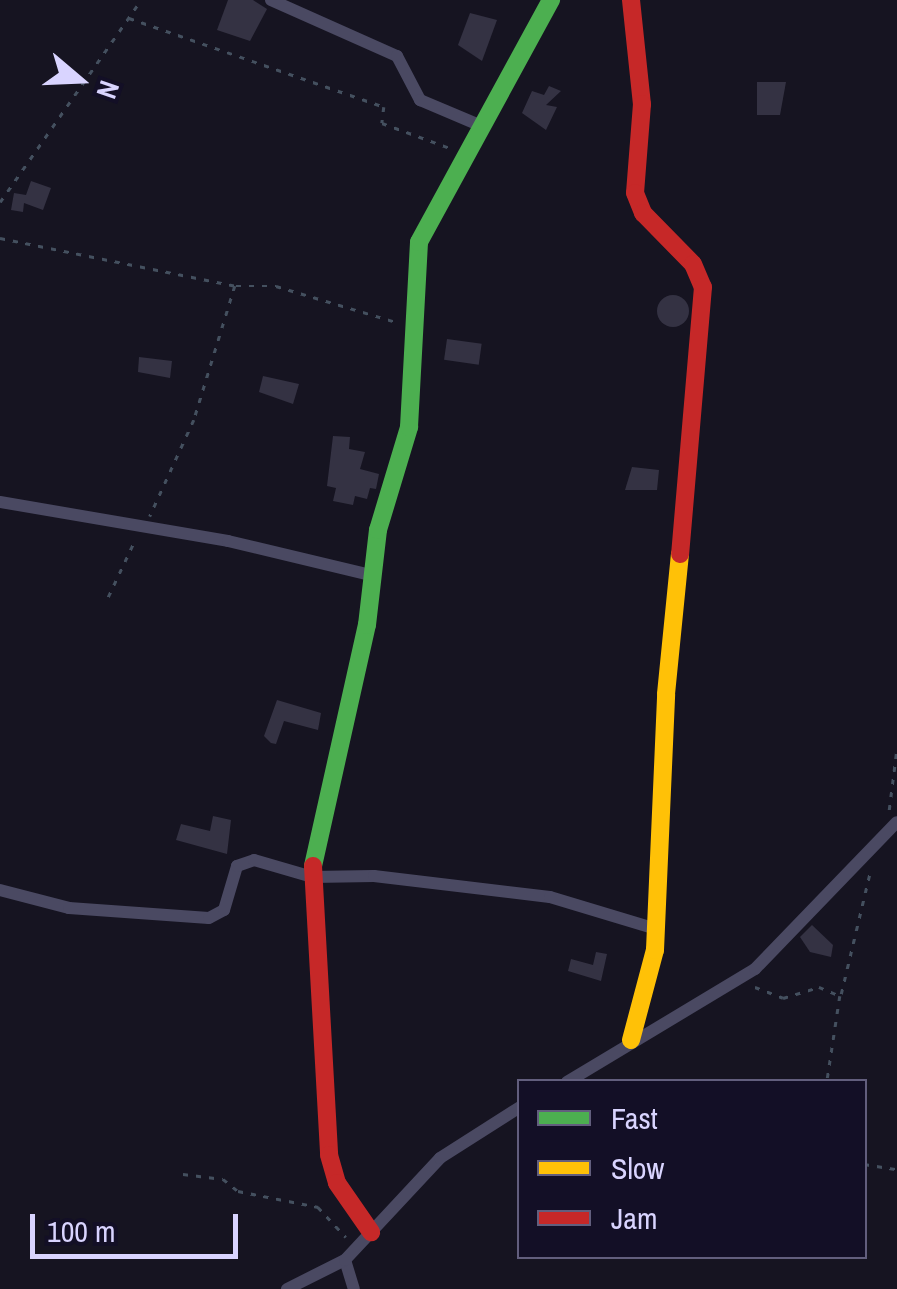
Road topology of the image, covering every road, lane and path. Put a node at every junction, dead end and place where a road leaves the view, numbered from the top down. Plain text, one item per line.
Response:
1 (141, 0) edge
2 (272, 0) edge
3 (550, 0) edge
4 (630, 0) edge
5 (129, 18) junction
6 (484, 127) junction
7 (472, 156) junction
8 (0, 202) edge
9 (0, 238) edge
10 (234, 286) junction
11 (412, 326) junction
12 (0, 502) edge
13 (144, 526) junction
14 (371, 574) junction
15 (108, 597) dead end
16 (897, 747) edge
17 (891, 825) edge
18 (873, 842) junction
19 (312, 877) junction
20 (0, 890) edge
21 (656, 929) junction
22 (728, 990) junction
23 (840, 996) junction
24 (631, 1040) junction
25 (572, 1079) edge
26 (827, 1079) edge
27 (517, 1109) edge
28 (867, 1164) edge
29 (897, 1169) edge
30 (183, 1174) dead end
31 (365, 1238) junction
32 (345, 1260) junction
33 (287, 1289) edge
34 (354, 1289) edge

1 - 5 path
2 - 6 street
3 - 6 street
4 - 21 street
5 - 7 path
5 - 8 path
6 - 7 street
7 - 11 street
9 - 10 path
10 - 11 path
10 - 13 path
11 - 14 street
12 - 13 street
13 - 14 street
13 - 15 path
14 - 19 street
16 - 17 path
17 - 18 street
18 - 22 street
18 - 23 path
19 - 20 street
19 - 21 street
19 - 31 street
21 - 24 street
22 - 23 path
22 - 24 street
23 - 26 path
24 - 25 street
27 - 31 street
28 - 29 path
30 - 31 path
31 - 32 street
32 - 33 street
32 - 34 street

